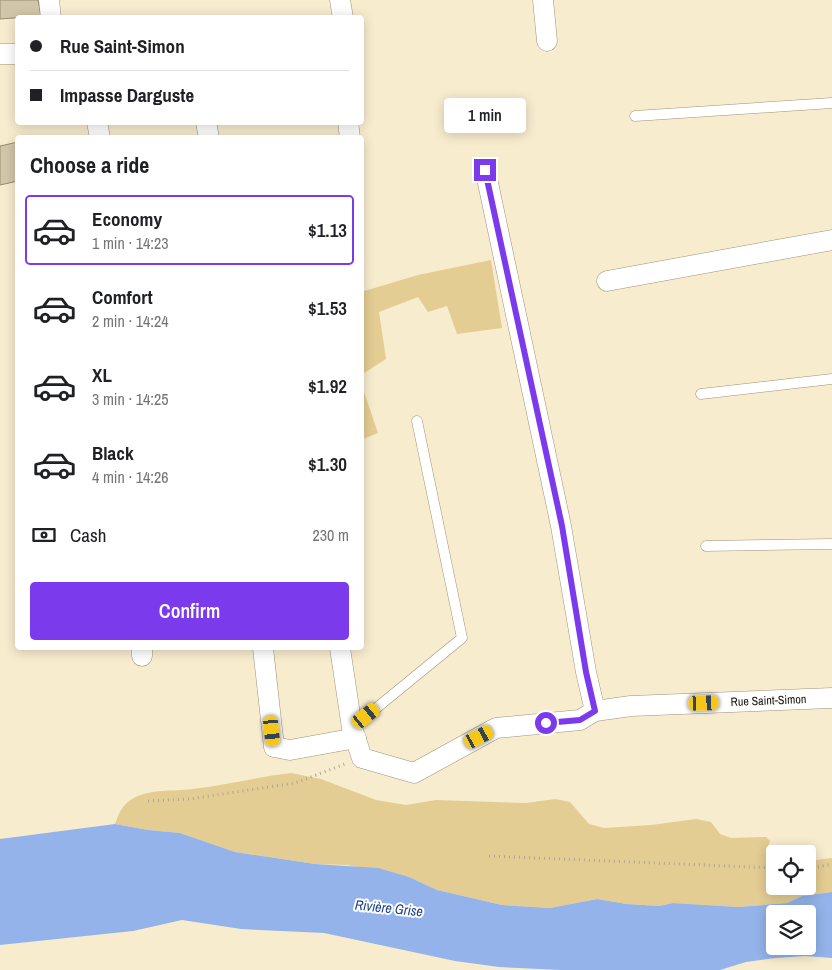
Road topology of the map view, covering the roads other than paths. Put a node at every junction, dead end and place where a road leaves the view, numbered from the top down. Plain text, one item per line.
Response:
1 (48, 0) edge
2 (340, 0) edge
3 (543, 0) edge
4 (50, 15) edge
5 (342, 15) edge
6 (547, 41) dead end
7 (0, 54) edge
8 (15, 54) edge
9 (832, 103) edge
10 (635, 116) dead end
11 (485, 170) dead end
12 (832, 240) edge
13 (607, 281) dead end
14 (832, 379) edge
15 (701, 394) dead end
16 (417, 421) dead end
17 (832, 544) edge
18 (706, 546) dead end
19 (263, 650) edge
20 (340, 650) edge
21 (832, 698) edge
22 (595, 711) junction
23 (354, 733) junction

1 - 4 street
2 - 5 street
3 - 6 street
7 - 8 street
9 - 10 lane
11 - 22 street
12 - 13 street
14 - 15 lane
16 - 23 lane
17 - 18 lane
19 - 23 street
20 - 23 street
21 - 22 street, Rue Saint-Simon
22 - 23 street, Rue Saint-Simon

